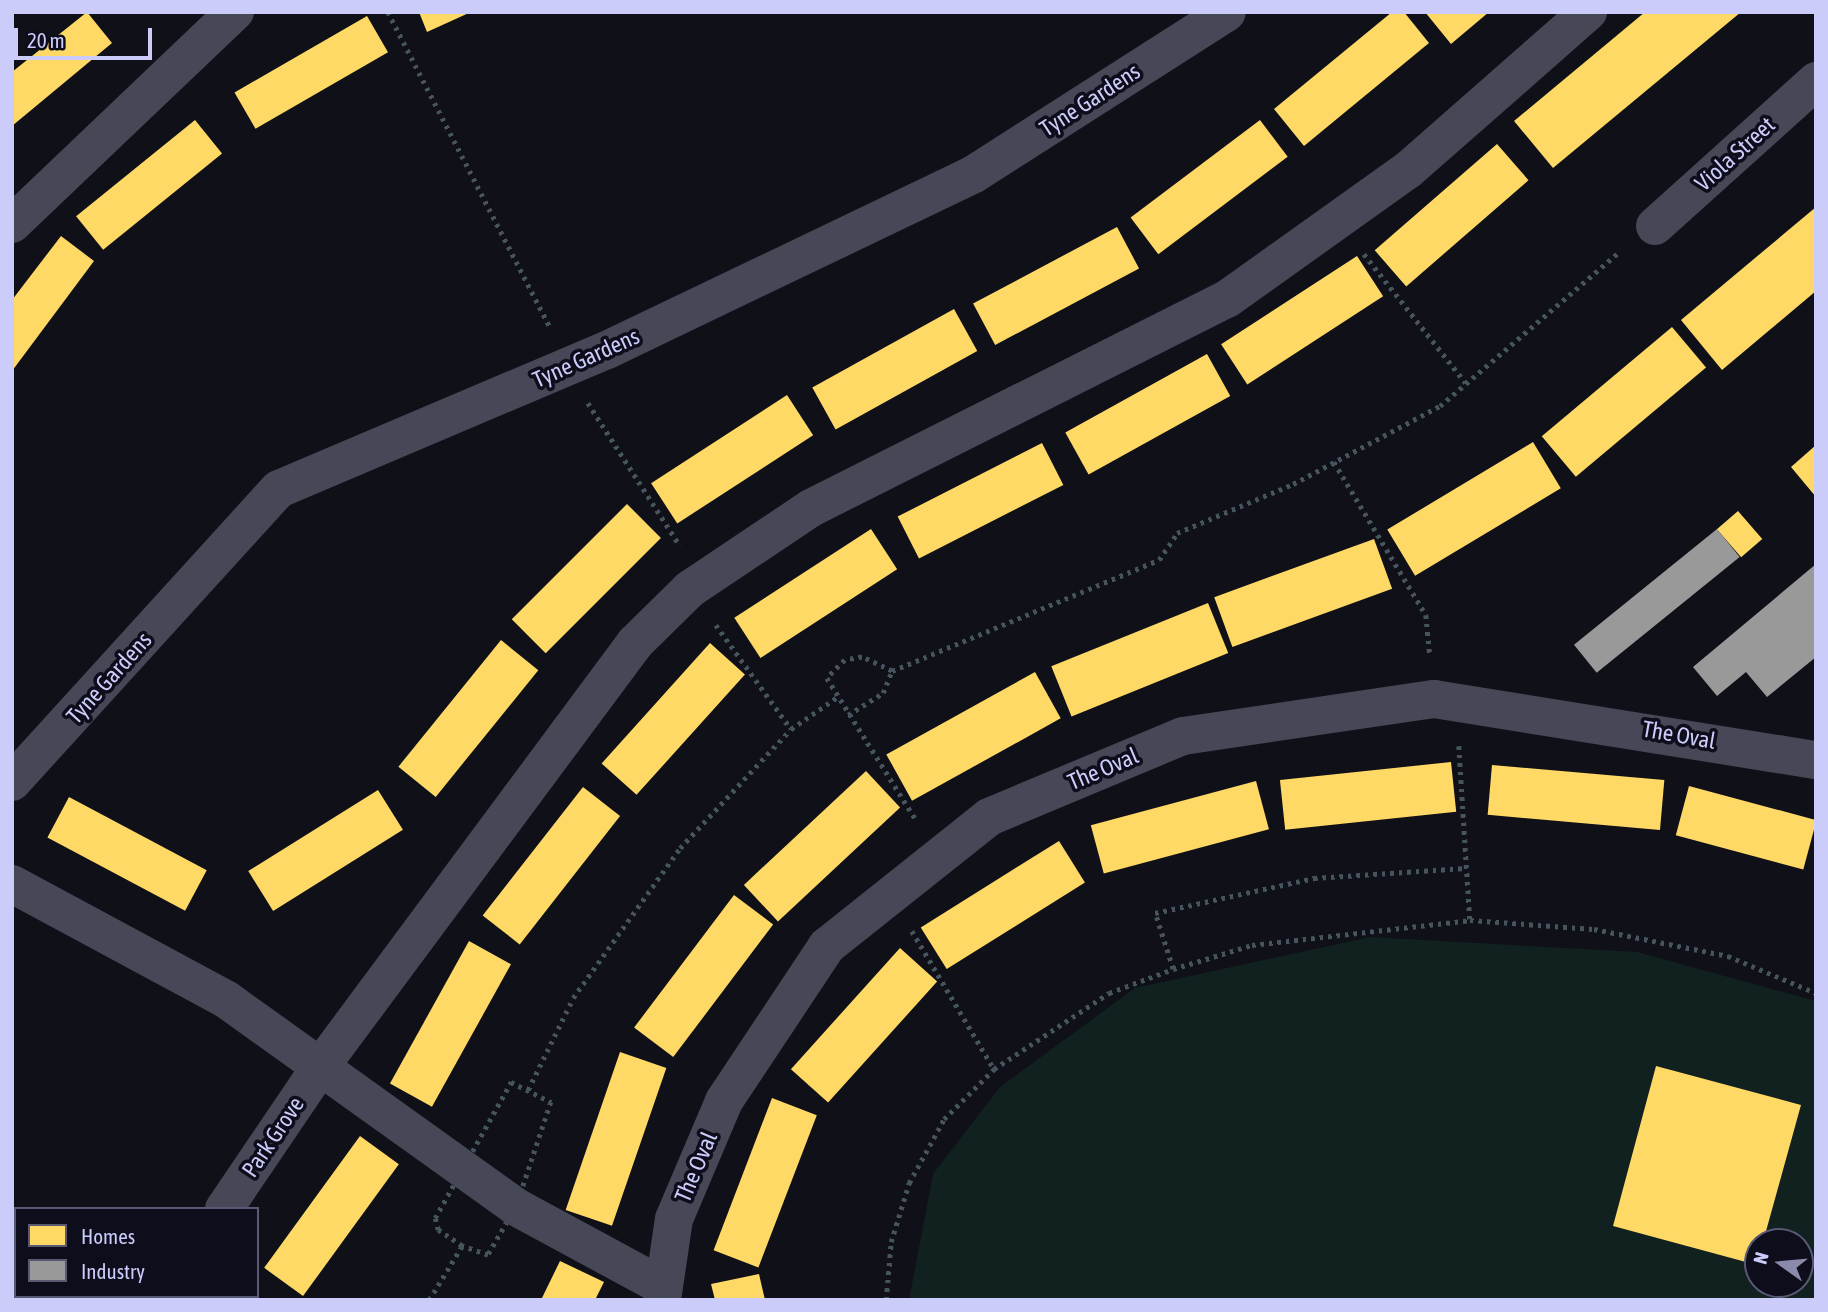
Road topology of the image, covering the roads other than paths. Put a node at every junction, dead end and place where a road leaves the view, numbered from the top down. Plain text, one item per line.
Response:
1 (235, 12) edge
2 (1227, 12) edge
3 (1588, 12) edge
4 (1816, 81) edge
5 (12, 224) edge
6 (1655, 226) road end
7 (1816, 760) edge
8 (12, 782) edge
9 (12, 884) edge
10 (321, 1066) junction
11 (225, 1207) edge
12 (661, 1292) edge

1 - 5 street
2 - 8 street, Tyne Gardens
3 - 10 street, Park Grove
4 - 6 street, Viola Street
7 - 12 street, The Oval
9 - 10 street
10 - 11 street, Park Grove
10 - 12 street

